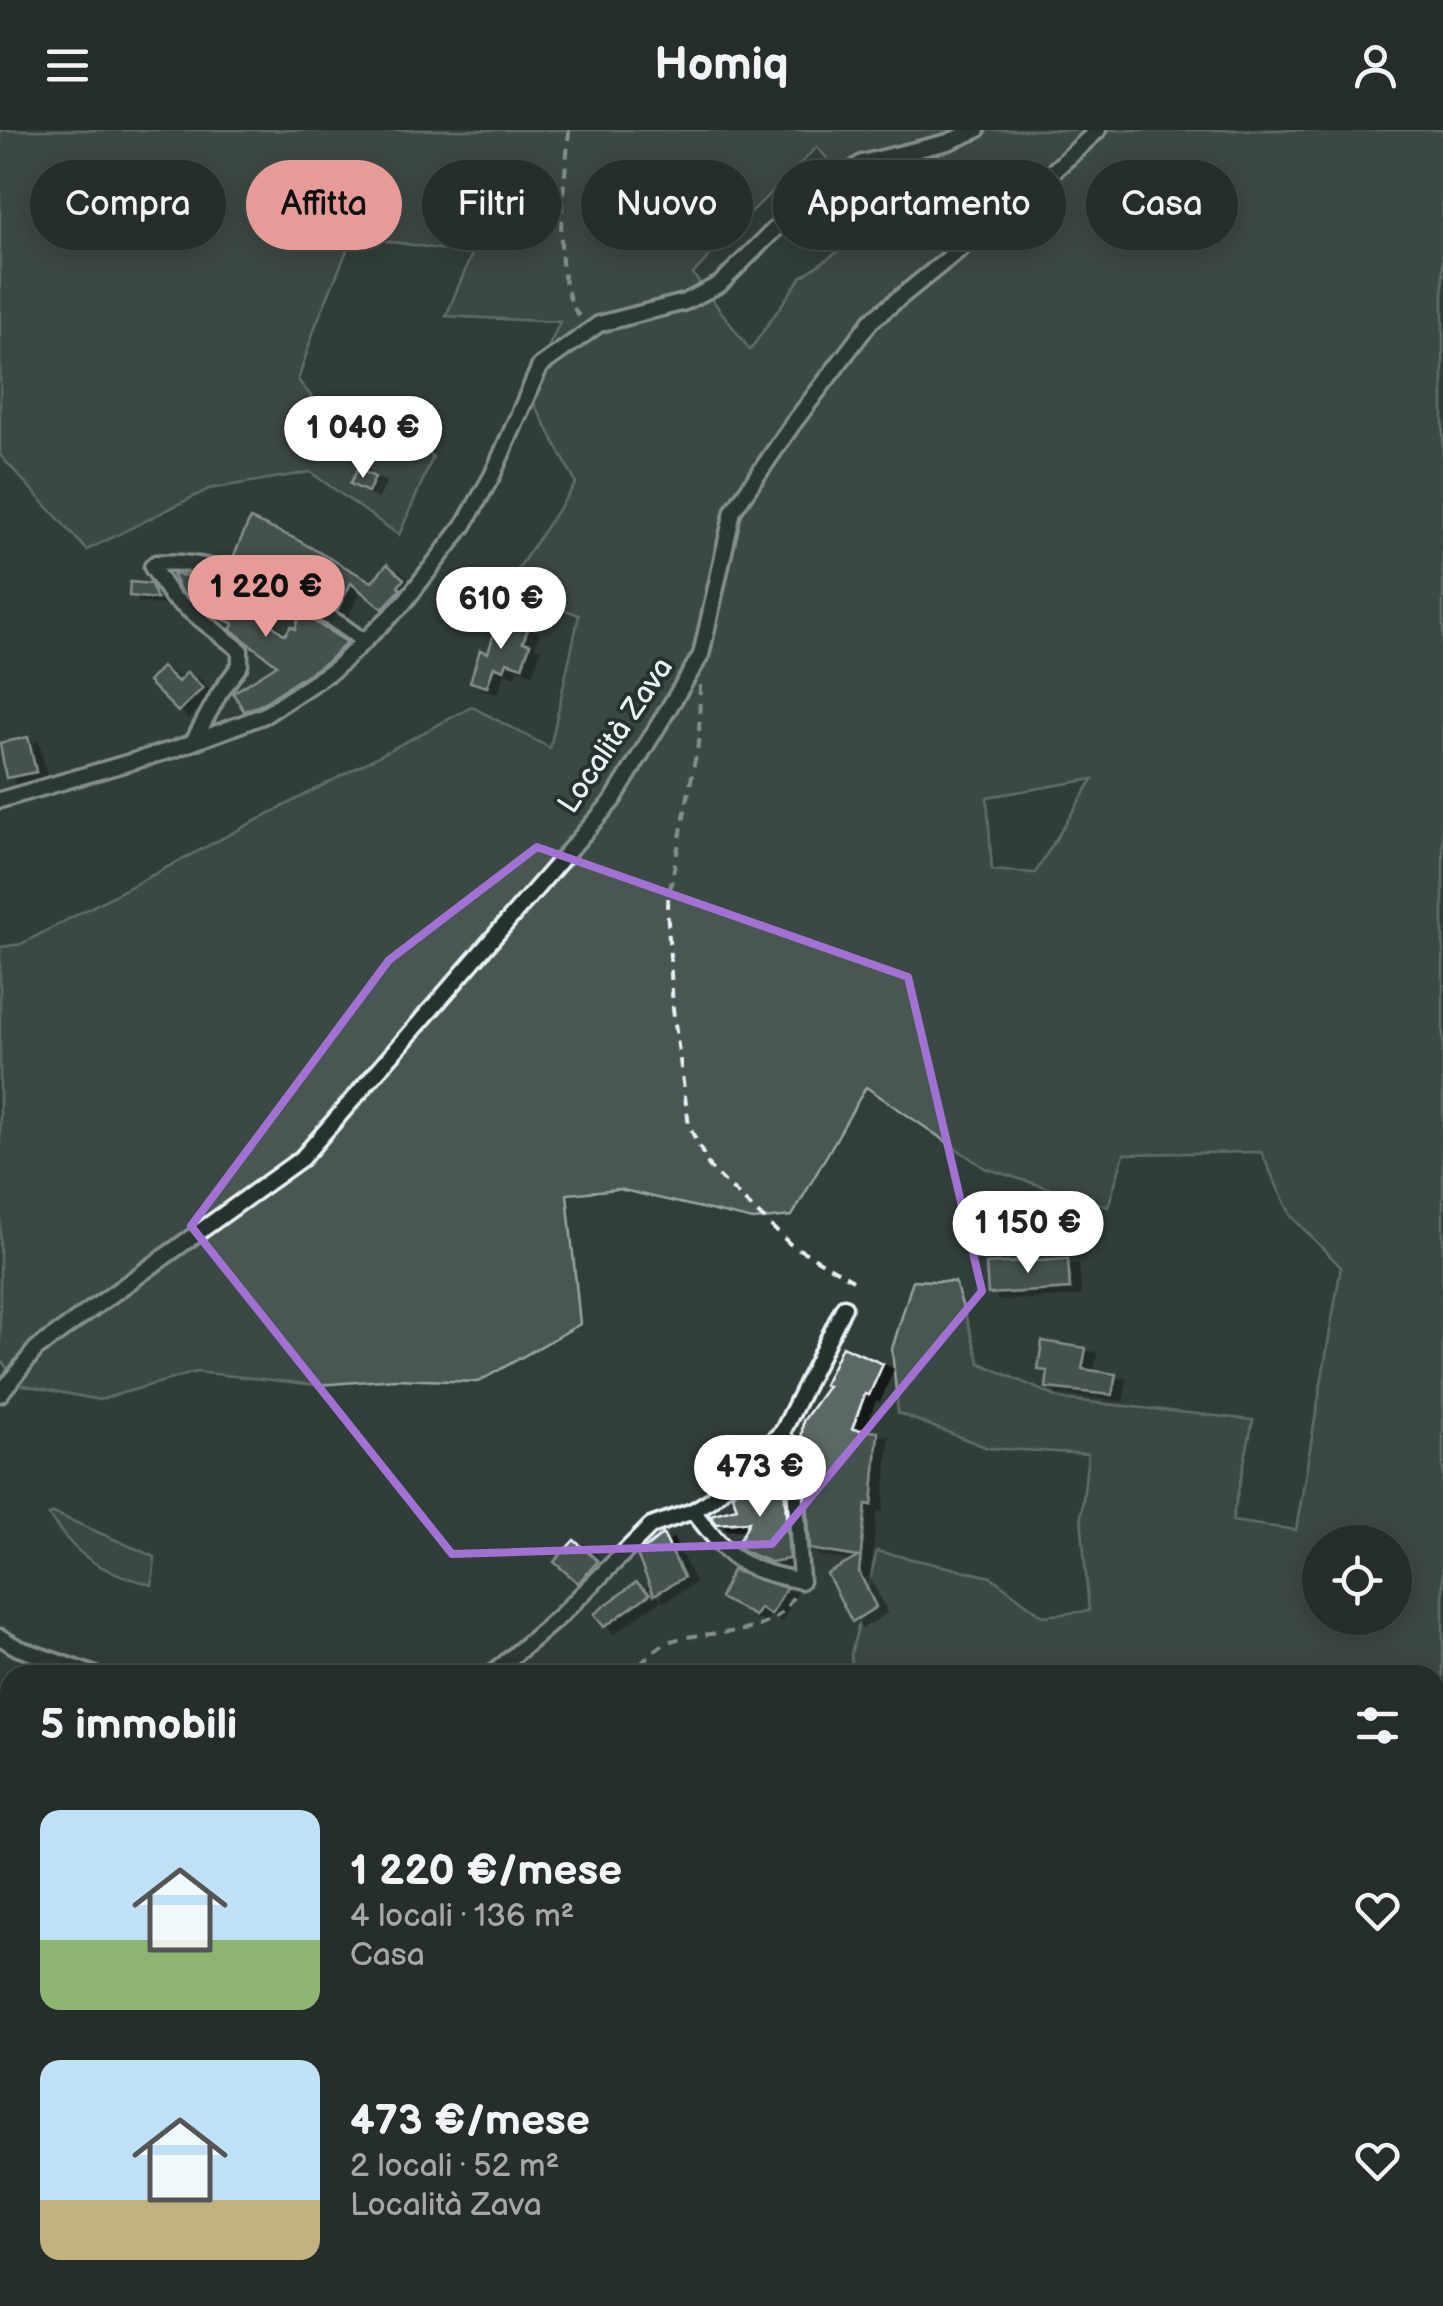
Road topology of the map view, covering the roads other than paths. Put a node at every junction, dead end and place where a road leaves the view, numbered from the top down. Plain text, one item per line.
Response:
1 (977, 130) edge
2 (1098, 130) edge
3 (364, 642) junction
4 (193, 742) junction
5 (0, 800) edge
6 (844, 1307) dead end
7 (0, 1394) edge
8 (784, 1430) junction
9 (693, 1511) junction
10 (0, 1637) edge
11 (66, 1665) edge
12 (503, 1665) edge

1 - 3 street
2 - 7 street, Località Zava
3 - 4 street
3 - 4 street
4 - 5 street
6 - 8 street
8 - 9 street
8 - 9 street
9 - 12 street
10 - 11 street

